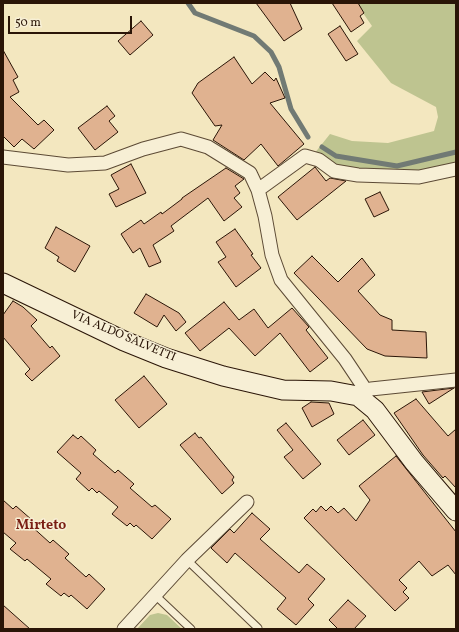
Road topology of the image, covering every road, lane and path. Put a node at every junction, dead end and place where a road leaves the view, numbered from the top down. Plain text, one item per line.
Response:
1 (3, 157) edge
2 (456, 169) edge
3 (258, 190) junction
4 (3, 283) edge
5 (456, 380) edge
6 (362, 394) junction
7 (247, 502) dead end
8 (456, 511) edge
9 (187, 560) junction
10 (155, 595) junction
11 (124, 629) edge
12 (191, 629) edge
13 (257, 629) edge

1 - 3 street
2 - 3 street
3 - 6 street
4 - 6 street, VIA ALDO SALVETTI
5 - 6 street
6 - 8 street, VIA ALDO SALVETTI
7 - 9 street
9 - 10 street
9 - 13 lane
10 - 11 street
10 - 12 lane

